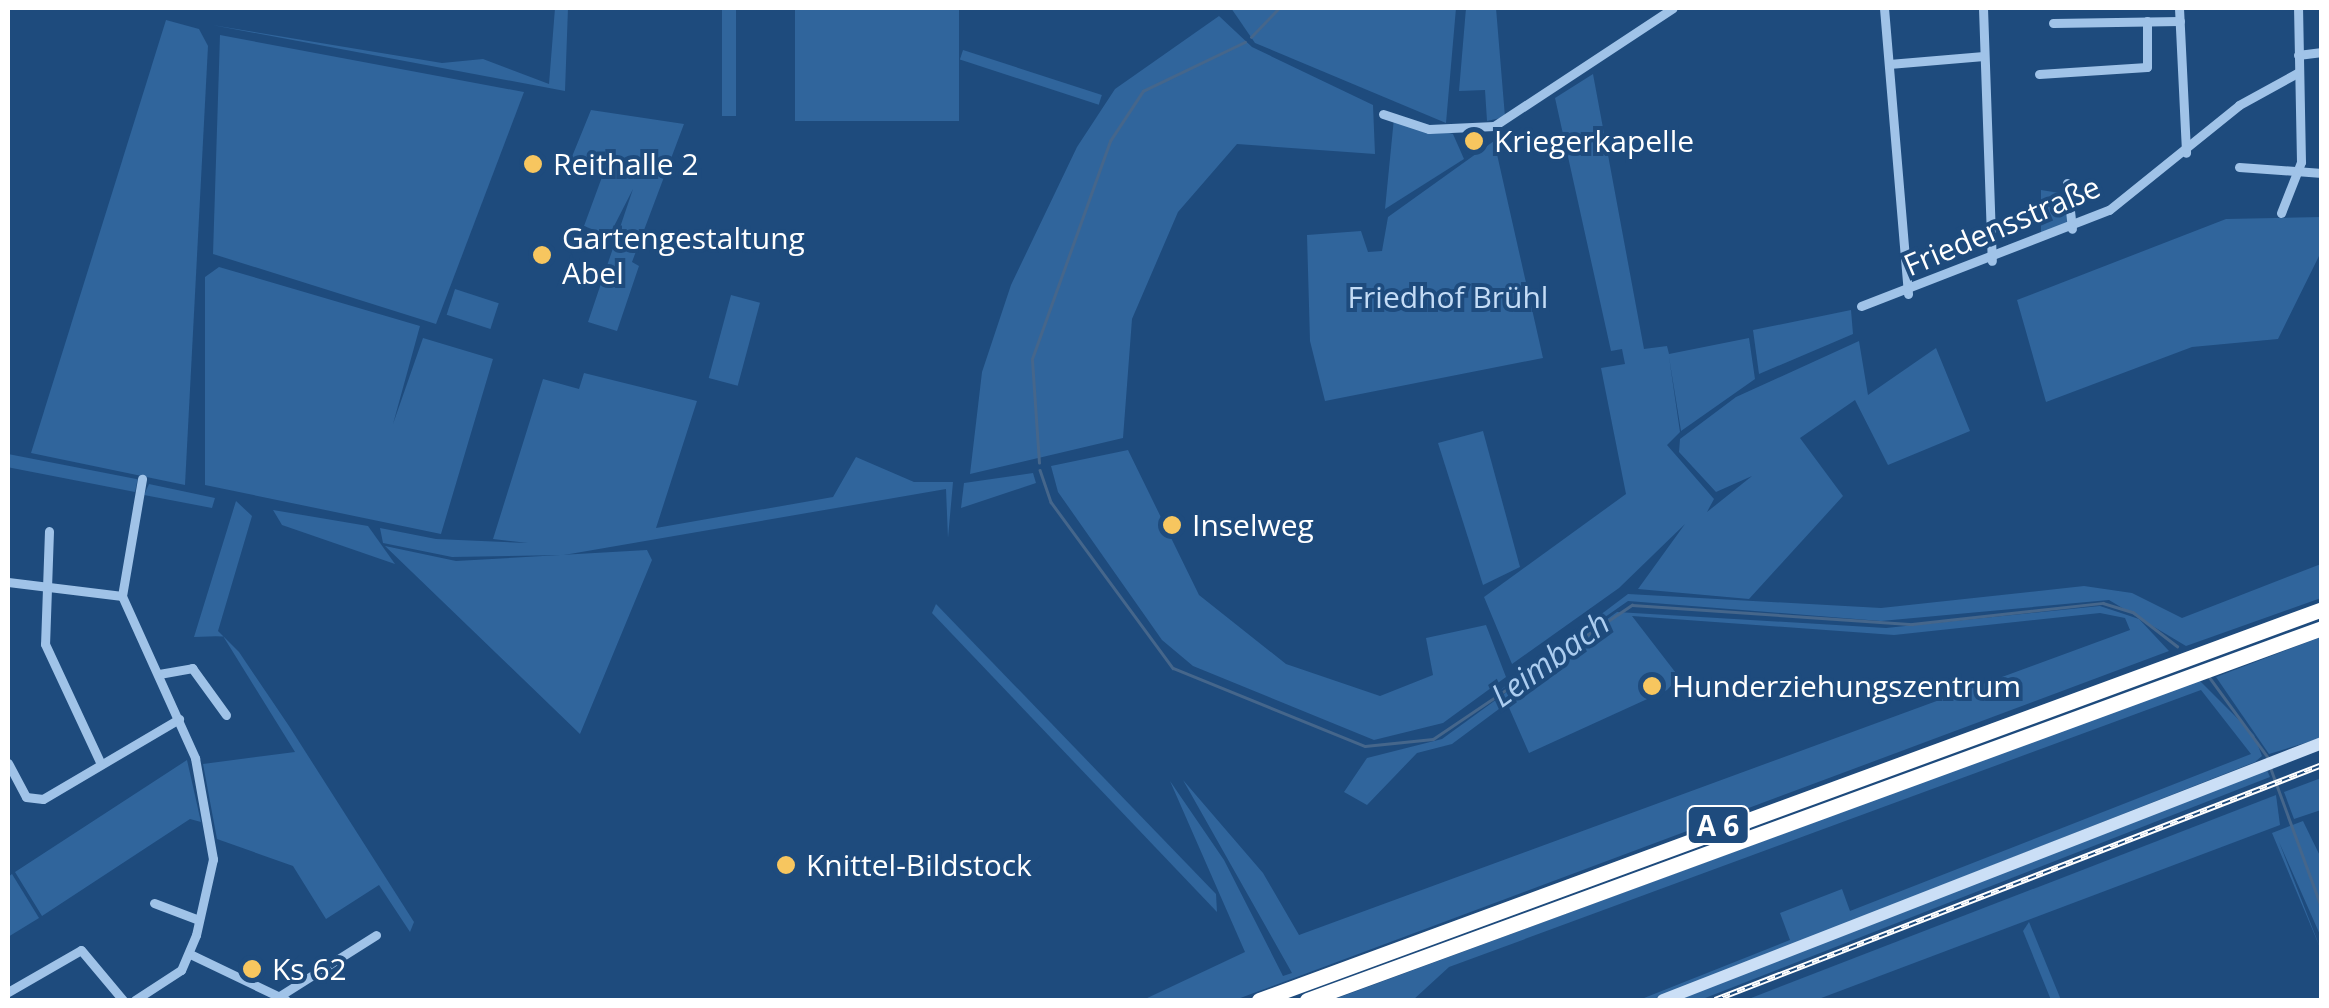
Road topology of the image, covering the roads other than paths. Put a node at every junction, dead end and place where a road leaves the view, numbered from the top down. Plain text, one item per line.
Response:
1 (1673, 8) edge
2 (1884, 8) edge
3 (1983, 8) edge
4 (2152, 8) edge
5 (2179, 8) edge
6 (2298, 8) edge
7 (2180, 20) junction
8 (2150, 21) junction
9 (2053, 22) dead end
10 (2322, 52) edge
11 (2298, 55) junction
12 (1984, 56) junction
13 (1889, 64) junction
14 (2299, 72) junction
15 (2040, 74) dead end
16 (1383, 114) dead end
17 (2186, 153) junction
18 (2239, 167) dead end
19 (2297, 171) junction
20 (2322, 173) edge
21 (2067, 184) dead end
22 (2281, 213) dead end
23 (2072, 228) junction
24 (1992, 262) junction
25 (1908, 294) junction
26 (1861, 306) dead end
27 (142, 478) dead end
28 (48, 530) dead end
29 (8, 582) edge
30 (42, 588) junction
31 (122, 596) junction
32 (2322, 609) edge
33 (2322, 628) edge
34 (159, 674) junction
35 (226, 715) dead end
36 (178, 718) junction
37 (2322, 743) edge
38 (100, 762) junction
39 (8, 763) edge
40 (154, 903) dead end
41 (199, 920) junction
42 (376, 935) dead end
43 (190, 954) junction
44 (8, 992) edge
45 (263, 996) edge
46 (282, 999) edge
47 (123, 1000) edge
48 (135, 1000) edge
49 (1260, 1000) edge
50 (1307, 1000) edge
51 (1664, 1000) edge

1 - 16 street
2 - 13 street
3 - 12 street
4 - 8 street
5 - 7 street
6 - 11 street
7 - 8 street
7 - 17 street
8 - 9 street
8 - 15 street
10 - 11 street
11 - 14 street
12 - 13 street
12 - 24 street
13 - 25 street
14 - 17 street, Friedensstraße
14 - 19 street
17 - 23 street, Friedensstraße
18 - 19 street
19 - 20 street
19 - 22 street
21 - 23 street
23 - 24 street, Friedensstraße
24 - 25 street, Friedensstraße
25 - 26 street, Friedensstraße
27 - 31 street
28 - 30 street
29 - 30 street
30 - 31 street
30 - 38 street
31 - 34 street
32 - 49 highway, A 6
33 - 50 highway, A 6
34 - 35 street
34 - 36 street
36 - 38 street
36 - 41 street
37 - 51 main road
38 - 39 street
40 - 41 street
41 - 43 street
42 - 46 street
43 - 45 street
43 - 48 street
44 - 47 street
45 - 46 street

